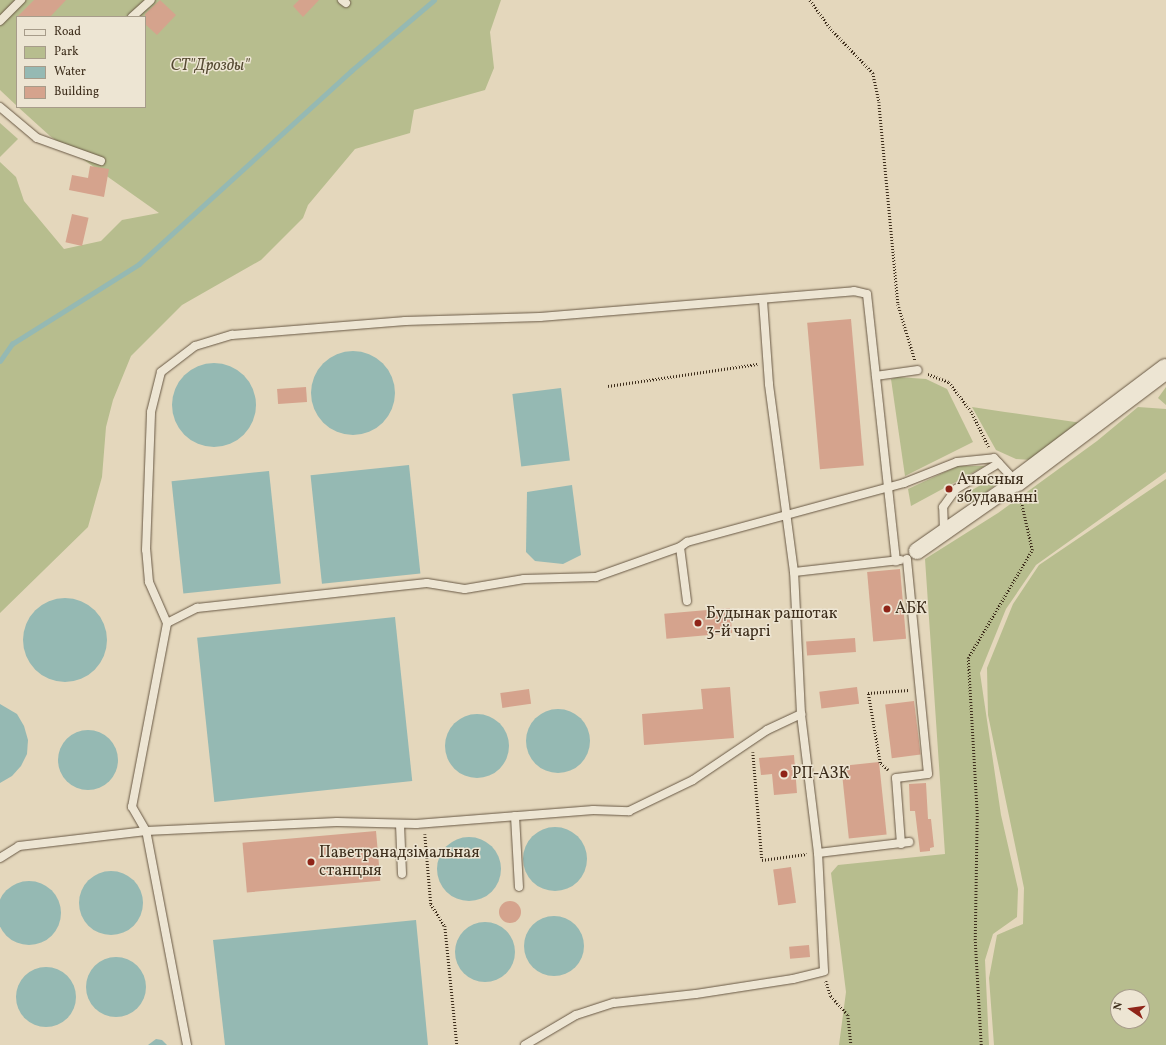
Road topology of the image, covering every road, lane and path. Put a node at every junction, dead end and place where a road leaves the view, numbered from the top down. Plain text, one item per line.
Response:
1 (21, 0) edge
2 (150, 0) edge
3 (810, 0) edge
4 (133, 16) edge
5 (0, 21) edge
6 (0, 107) edge
7 (101, 161) dead end
8 (762, 300) junction
9 (767, 362) junction
10 (1166, 369) edge
11 (918, 370) junction
12 (876, 376) junction
13 (608, 386) dead end
14 (997, 461) junction
15 (1016, 482) junction
16 (886, 486) junction
17 (785, 514) junction
18 (944, 531) junction
19 (680, 547) junction
20 (912, 555) junction
21 (896, 561) junction
22 (794, 572) junction
23 (687, 601) dead end
24 (166, 623) junction
25 (920, 689) junction
26 (801, 714) junction
27 (752, 740) junction
28 (896, 778) junction
29 (515, 816) junction
30 (400, 824) junction
31 (424, 824) junction
32 (146, 831) junction
33 (818, 853) junction
34 (0, 858) edge
35 (402, 874) dead end
36 (519, 887) dead end
37 (824, 971) junction
38 (187, 1045) edge
39 (457, 1045) edge
40 (525, 1045) edge
41 (851, 1045) edge
42 (981, 1045) edge

1 - 5 lane
2 - 4 lane
3 - 11 path
6 - 7 lane
8 - 9 lane
8 - 12 lane
8 - 24 lane
9 - 13 path
9 - 17 lane
10 - 15 street
11 - 12 lane
11 - 14 path
12 - 16 lane
14 - 15 lane
14 - 16 lane
14 - 18 lane
15 - 18 street
15 - 42 path
16 - 17 lane
16 - 21 lane
17 - 19 lane
17 - 22 lane
18 - 20 street
19 - 23 lane
19 - 24 lane
20 - 21 lane
20 - 25 lane
21 - 22 lane
22 - 26 lane
24 - 32 lane
25 - 28 lane
25 - 28 path
26 - 27 lane
26 - 33 lane
27 - 29 lane
27 - 33 path
28 - 33 lane
29 - 31 lane
29 - 36 lane
30 - 31 lane
30 - 32 lane
30 - 35 lane
31 - 39 path
32 - 34 lane
32 - 38 lane
33 - 37 lane
37 - 40 lane
37 - 41 path

